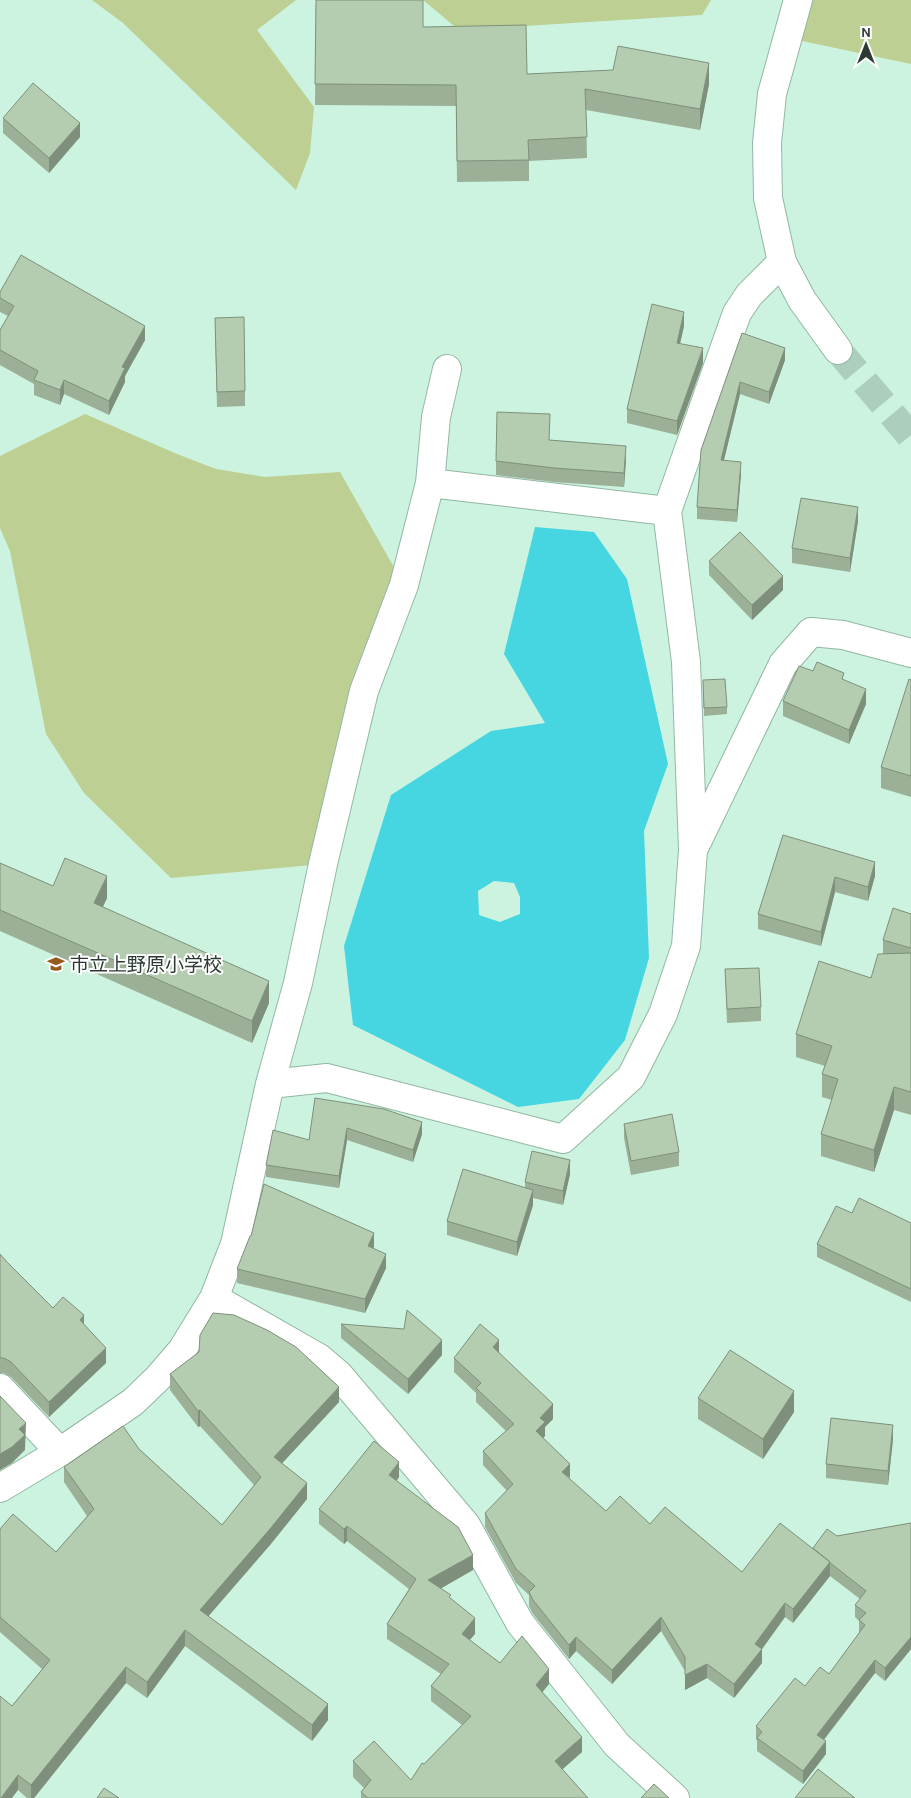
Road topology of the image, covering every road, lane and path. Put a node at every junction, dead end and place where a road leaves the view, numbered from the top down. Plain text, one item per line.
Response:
1 (798, 0) edge
2 (782, 262) junction
3 (838, 350) tunnel mouth
4 (447, 369) dead end
5 (430, 483) junction
6 (667, 511) junction
7 (911, 653) edge
8 (693, 850) junction
9 (270, 1084) junction
10 (214, 1298) junction
11 (0, 1388) edge
12 (60, 1452) junction
13 (0, 1488) edge
14 (675, 1798) edge

1 - 2 street
2 - 3 street
2 - 6 street
4 - 5 street
5 - 6 street
5 - 9 street
6 - 8 street
7 - 8 street
8 - 9 street
9 - 10 street
10 - 12 street
10 - 14 street
11 - 12 street
12 - 13 street

